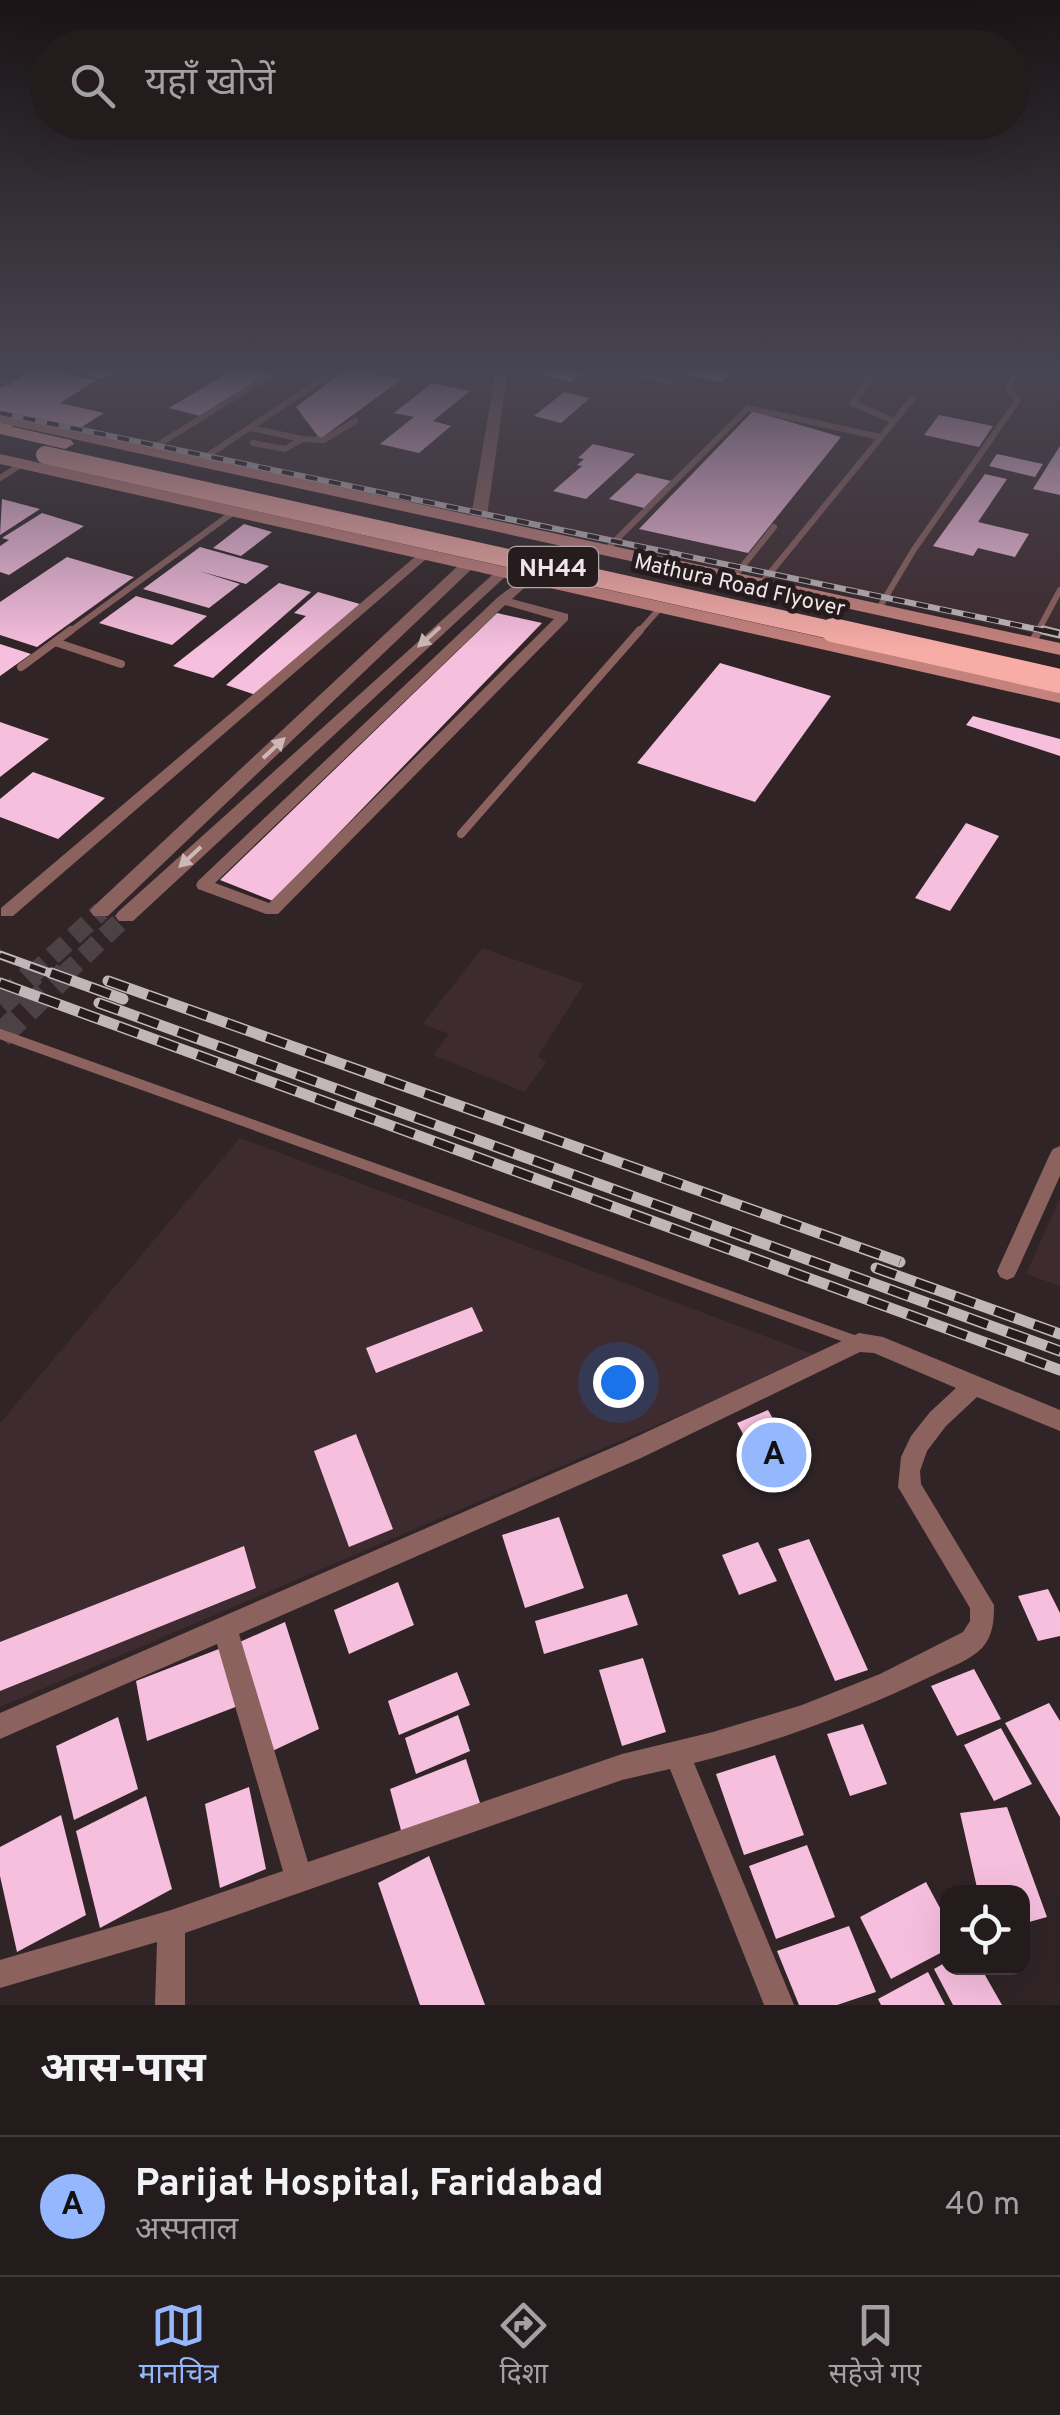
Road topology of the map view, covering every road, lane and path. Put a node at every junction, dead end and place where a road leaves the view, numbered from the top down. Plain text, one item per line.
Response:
1 (16, 463) edge
2 (83, 463) edge
3 (150, 463) edge
4 (201, 463) edge
5 (487, 463) edge
6 (693, 463) edge
7 (860, 463) edge
8 (974, 463) edge
9 (22, 464) junction
10 (0, 478) edge
11 (235, 512) junction
12 (478, 523) junction
13 (774, 527) dead end
14 (606, 550) junction
15 (426, 554) junction
16 (468, 565) junction
17 (690, 569) junction
18 (502, 572) junction
19 (529, 578) junction
20 (733, 578) junction
21 (761, 584) junction
22 (1060, 590) edge
23 (503, 600) junction
24 (662, 608) junction
25 (878, 610) junction
26 (55, 642) junction
27 (1032, 643) junction
28 (1060, 649) edge
29 (1060, 662) edge
30 (121, 664) dead end
31 (22, 667) dead end
32 (1060, 681) edge
33 (1060, 696) edge
34 (461, 834) dead end
35 (101, 910) tunnel mouth
36 (7, 912) dead end
37 (126, 916) tunnel mouth
38 (0, 1034) edge
39 (1060, 1154) edge
40 (1008, 1271) dead end
41 (859, 1342) junction
42 (973, 1386) junction
43 (1060, 1421) edge
44 (225, 1628) junction
45 (0, 1726) edge
46 (678, 1756) junction
47 (299, 1880) junction
48 (171, 1924) junction
49 (0, 1974) edge
50 (170, 2005) edge
51 (779, 2005) edge

1 - 9 main road
2 - 32 highway, Mathura Road Flyover / NH44, bridge
3 - 29 highway, Mathura Road Flyover / NH44
4 - 12 main road
5 - 12 street
6 - 14 lane
7 - 21 lane
8 - 25 lane
9 - 10 lane
9 - 11 main road
11 - 15 main road
11 - 26 lane
12 - 14 main road
13 - 20 lane
14 - 17 main road
15 - 16 main road
15 - 36 street
16 - 18 main road
35 -> 16 street
17 - 20 main road
17 - 24 main road
18 - 19 main road
18 -> 37 street
19 - 23 street
19 - 24 main road
20 - 21 main road
21 - 25 main road
22 - 27 lane
23 - 23 street
24 - 33 main road
24 - 34 lane
25 - 27 main road
26 - 30 lane
26 - 31 lane
27 - 28 main road
38 - 41 lane
39 - 40 street
41 - 42 street
41 - 44 street
42 - 43 street
42 - 46 street
44 - 45 street
44 - 47 street
46 - 47 street
46 - 51 street
47 - 48 street
48 - 49 street
48 - 50 street

